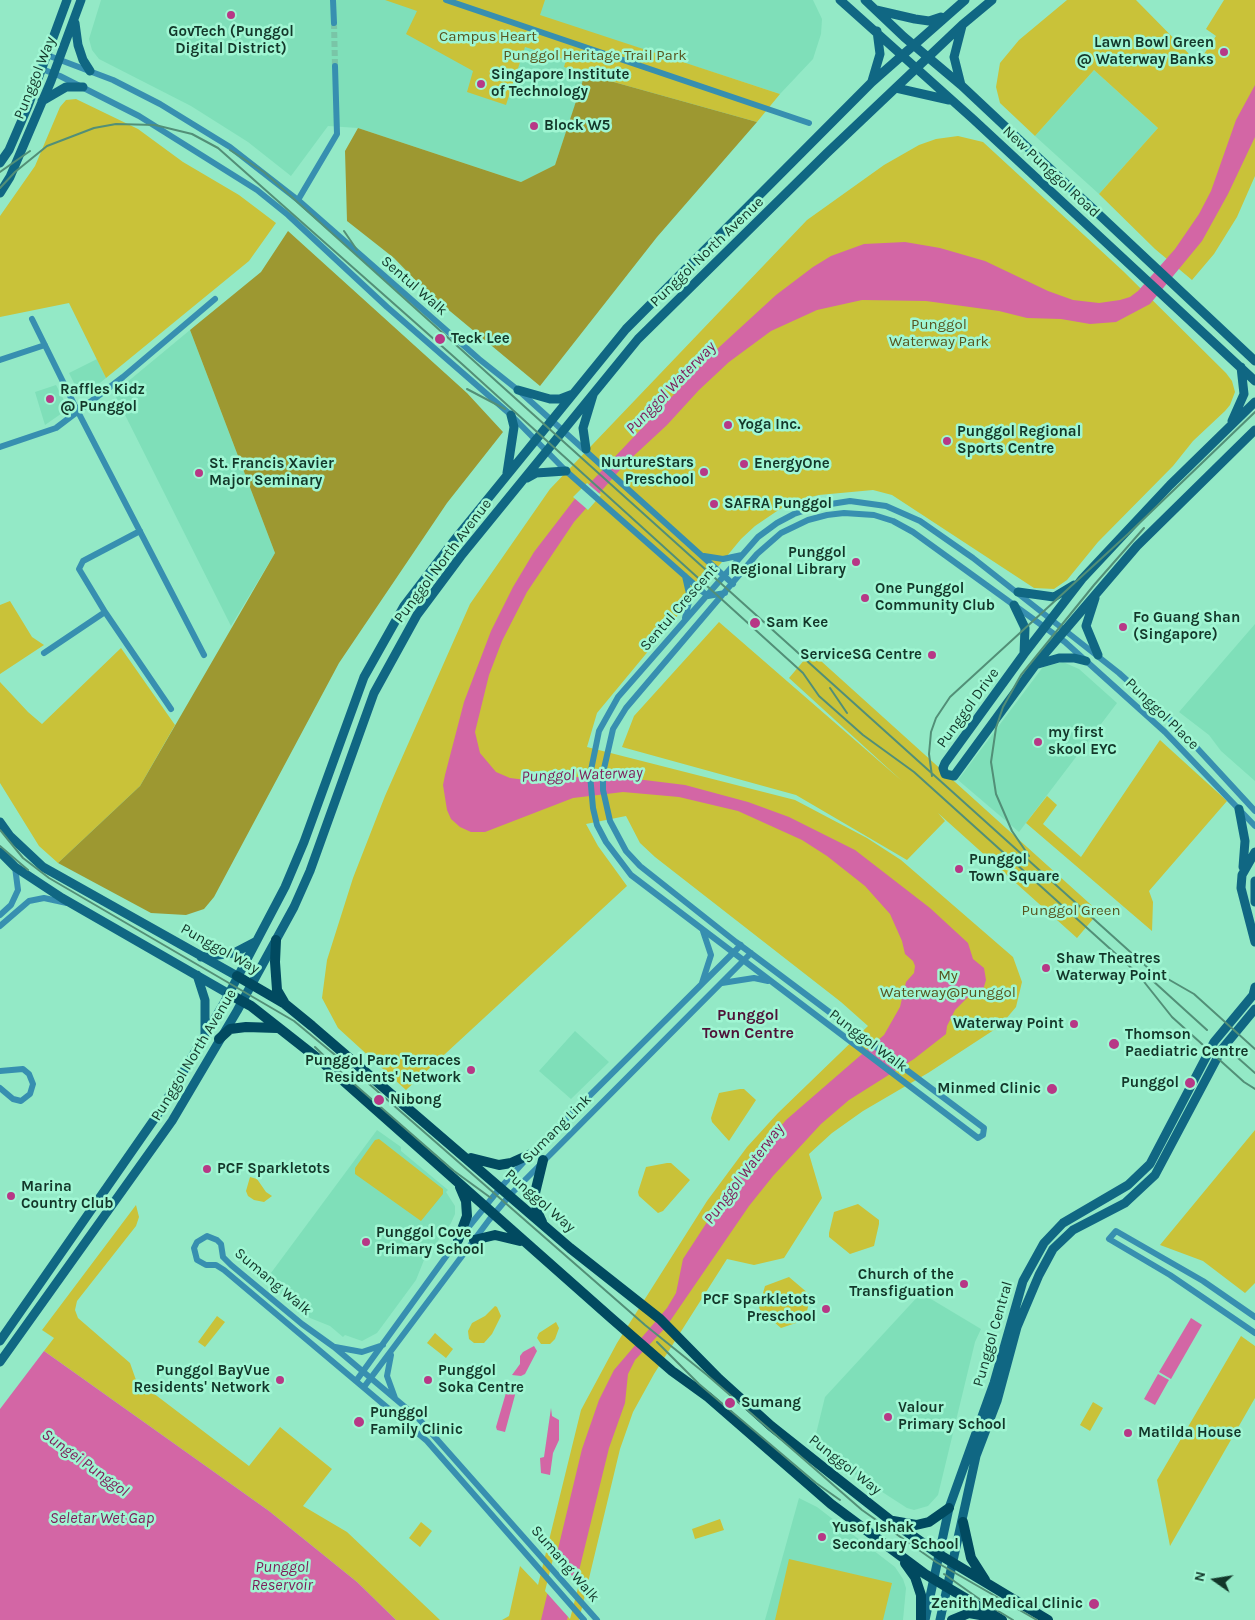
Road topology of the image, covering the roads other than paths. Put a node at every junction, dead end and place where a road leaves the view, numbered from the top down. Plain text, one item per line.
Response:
1 (67, 0) edge
2 (81, 0) edge
3 (333, 0) edge
4 (446, 0) edge
5 (840, 0) edge
6 (865, 0) edge
7 (965, 0) edge
8 (992, 0) edge
9 (876, 10) junction
10 (945, 16) junction
11 (75, 18) junction
12 (334, 23) tunnel mouth
13 (962, 25) junction
14 (877, 31) junction
15 (913, 45) junction
16 (902, 54) junction
17 (47, 55) junction
18 (928, 58) junction
19 (59, 60) junction
20 (335, 66) tunnel mouth
21 (917, 68) junction
22 (42, 69) junction
23 (90, 71) junction
24 (54, 73) junction
25 (872, 82) junction
26 (961, 85) junction
27 (83, 87) junction
28 (896, 88) junction
29 (42, 100) junction
30 (951, 101) junction
31 (809, 123) dead end
32 (0, 163) edge
33 (0, 193) edge
34 (298, 200) junction
35 (215, 299) dead end
36 (32, 319) dead end
37 (46, 345) junction
38 (1254, 359) edge
39 (0, 360) edge
40 (1241, 367) junction
41 (1255, 381) edge
42 (518, 390) junction
43 (594, 390) junction
44 (574, 393) junction
45 (1255, 402) edge
46 (78, 412) junction
47 (510, 414) junction
48 (552, 420) junction
49 (1230, 425) junction
50 (563, 430) junction
51 (1254, 431) edge
52 (536, 440) junction
53 (0, 447) edge
54 (586, 449) junction
55 (546, 451) junction
56 (566, 471) junction
57 (506, 475) junction
58 (522, 481) junction
59 (140, 531) junction
60 (742, 555) junction
61 (702, 556) junction
62 (685, 576) junction
63 (724, 576) junction
64 (1082, 579) junction
65 (733, 584) junction
66 (1018, 592) junction
67 (725, 593) junction
68 (1097, 593) junction
69 (708, 596) junction
70 (1014, 605) junction
71 (105, 612) junction
72 (1052, 618) junction
73 (685, 620) junction
74 (1045, 626) junction
75 (1065, 629) junction
76 (1058, 637) junction
77 (44, 653) dead end
78 (1024, 654) junction
79 (204, 655) dead end
80 (1098, 655) junction
81 (1086, 661) junction
82 (1036, 664) junction
83 (171, 709) dead end
84 (1239, 809) junction
85 (1255, 811) edge
86 (0, 822) edge
87 (1255, 826) edge
88 (0, 852) edge
89 (1255, 852) edge
90 (15, 867) junction
91 (1242, 875) junction
92 (1255, 881) edge
93 (1255, 901) edge
94 (73, 904) junction
95 (0, 915) edge
96 (0, 926) edge
97 (700, 927) junction
98 (276, 940) junction
99 (257, 941) junction
100 (1255, 942) edge
101 (741, 945) junction
102 (733, 953) junction
103 (751, 953) junction
104 (201, 957) junction
105 (744, 961) junction
106 (197, 975) junction
107 (238, 976) junction
108 (770, 982) junction
109 (252, 984) junction
110 (720, 984) junction
111 (701, 987) junction
112 (1255, 987) edge
113 (229, 994) junction
114 (242, 1001) junction
115 (285, 1004) junction
116 (1255, 1009) edge
117 (277, 1028) junction
118 (205, 1036) junction
119 (220, 1039) junction
120 (0, 1071) edge
121 (0, 1088) edge
122 (531, 1154) junction
123 (465, 1156) junction
124 (543, 1160) junction
125 (454, 1177) junction
126 (501, 1187) junction
127 (510, 1195) junction
128 (485, 1206) junction
129 (494, 1213) junction
130 (543, 1224) junction
131 (458, 1240) junction
132 (474, 1240) junction
133 (524, 1242) junction
134 (1255, 1317) edge
135 (1255, 1333) edge
136 (0, 1342) edge
137 (385, 1344) junction
138 (334, 1347) junction
139 (393, 1349) junction
140 (0, 1362) edge
141 (363, 1372) junction
142 (371, 1378) junction
143 (356, 1381) junction
144 (364, 1387) junction
145 (395, 1399) junction
146 (950, 1508) junction
147 (890, 1520) junction
148 (963, 1522) junction
149 (898, 1554) junction
150 (940, 1555) junction
151 (953, 1563) junction
152 (935, 1580) junction
153 (988, 1584) junction
154 (948, 1589) junction
155 (999, 1619) edge
156 (584, 1620) edge
157 (598, 1620) edge
158 (921, 1620) edge
159 (925, 1620) edge
160 (940, 1620) edge
161 (952, 1620) edge
162 (1048, 1620) edge

1 - 17 main road, Punggol Way
2 - 11 main road, Punggol Way
3 - 12 street
4 - 31 street
5 - 14 main road, New Punggol Road
6 - 9 main road, New Punggol Road
7 - 10 main road, Punggol North Avenue
8 - 13 main road, Punggol North Avenue
9 - 10 main road
9 - 15 main road, New Punggol Road
10 - 15 main road, Punggol North Avenue
11 - 19 main road, Punggol Way
11 - 23 main road
13 - 18 main road, Punggol North Avenue
13 - 26 main road
14 - 16 main road, New Punggol Road
14 - 25 main road
15 - 16 main road, Punggol North Avenue
15 - 18 main road, New Punggol Road
16 - 21 main road, New Punggol Road
16 - 25 main road, Punggol North Avenue
17 - 19 street, Sentul Walk
17 - 22 main road, Punggol Way
18 - 21 main road, Punggol North Avenue
18 - 26 main road, New Punggol Road
19 - 23 street, Sentul Walk
19 - 24 main road, Punggol Way
20 - 34 street
21 - 28 main road, Punggol North Avenue
21 - 30 main road, New Punggol Road
22 - 24 street
22 - 32 main road, Punggol Way
23 - 34 street, Sentul Walk
24 - 27 street
24 - 29 main road, Punggol Way
25 - 44 main road, Punggol North Avenue
26 - 38 main road, New Punggol Road
27 - 29 main road
27 - 47 street
28 - 30 main road
28 - 43 main road, Punggol North Avenue
29 - 33 main road, Punggol Way
30 - 40 main road, New Punggol Road
34 - 42 street, Sentul Walk
35 - 46 street
36 - 37 street
37 - 39 street
37 - 46 street
40 - 41 main road, New Punggol Road
40 - 49 main road
42 - 44 main road
42 - 48 street, Sentul Walk
43 - 50 main road, Punggol North Avenue
43 - 54 main road
44 - 48 main road, Punggol North Avenue
45 - 49 main road, Punggol Drive
46 - 53 street
46 - 59 street
47 - 52 street
47 - 57 main road
48 - 50 street, Sentul Walk
48 - 52 main road, Punggol North Avenue
49 - 64 main road, Punggol Drive
50 - 54 street, Sentul Walk
50 - 55 main road, Punggol North Avenue
51 - 68 main road, Punggol Drive
52 - 55 street
52 - 57 main road, Punggol North Avenue
54 - 61 street, Sentul Walk
55 - 56 street
55 - 58 main road, Punggol North Avenue
56 - 58 main road
56 - 62 street
57 - 99 main road, Punggol North Avenue
58 - 98 main road, Punggol North Avenue
59 - 71 street
59 - 79 street
60 - 61 street
60 - 63 street, Sentul Crescent
60 - 66 street, Sentul Crescent
61 - 63 street, Sentul Walk
62 - 69 street
62 - 73 street
63 - 65 street, Sentul Walk
63 - 69 street, Sentul Crescent
64 - 66 main road
64 - 72 main road, Punggol Drive
65 - 67 street, Sentul Crescent
65 - 70 street, Sentul Crescent
66 - 72 street, Sentul Crescent
67 - 69 street
67 - 101 street, Sentul Crescent
68 - 75 main road, Punggol Drive
68 - 80 main road
69 - 73 street, Sentul Crescent
70 - 74 street, Sentul Crescent
70 - 78 main road
71 - 77 street
71 - 83 street
72 - 74 main road, Punggol Drive
72 - 75 street, Punggol Place
73 - 97 street, Sentul Crescent
74 - 76 street, Punggol Place
74 - 78 main road, Punggol Drive
75 - 76 main road, Punggol Drive
75 - 80 street, Punggol Place
76 - 81 street, Punggol Place
76 - 82 main road, Punggol Drive
78 - 82 main road, Punggol Drive
80 - 85 street, Punggol Place
81 - 82 main road
81 - 84 street, Punggol Place
84 - 87 street, Punggol Place
84 - 91 main road
86 - 104 main road, Punggol Way
88 - 90 main road
89 - 91 main road
90 - 94 main road
90 - 95 street
91 - 100 main road
92 - 93 main road
94 - 96 street
94 - 106 main road
97 - 102 street, Sentul Crescent
97 - 111 street
98 - 109 main road, Punggol North Avenue
98 - 115 main road
99 - 104 main road
99 - 107 main road, Punggol North Avenue
101 - 102 street, Sumang Link
101 - 103 street, Sentul Crescent
102 - 105 street, Sentul Crescent
102 - 111 street, Sumang Link
103 - 105 street, Sumang Link
103 - 108 street, Punggol Walk
104 - 107 main road, Punggol Way
105 - 108 street, Punggol Walk
105 - 110 street, Sumang Link
106 - 113 main road
106 - 118 main road
107 - 109 main road, Punggol Way
107 - 113 main road, Punggol North Avenue
108 - 110 street
109 - 114 main road, Punggol North Avenue
109 - 115 main road, Punggol Way
110 - 124 street, Sumang Link
111 - 122 street, Sumang Link
112 - 146 main road, Punggol Central
113 - 114 main road
113 - 118 main road, Punggol North Avenue
114 - 117 main road
114 - 119 main road, Punggol North Avenue
115 - 123 main road, Punggol Way
116 - 148 main road, Punggol Central
117 - 119 main road
117 - 125 main road
118 - 136 main road, Punggol North Avenue
119 - 140 main road, Punggol North Avenue
120 - 121 street
122 - 123 main road
122 - 126 street, Sumang Link
123 - 126 main road, Punggol Way
124 - 127 street, Sumang Link
124 - 130 main road
125 - 128 main road
125 - 131 main road
126 - 127 main road, Punggol Way
126 - 128 street, Sumang Link
127 - 129 street, Sumang Link
127 - 130 main road, Punggol Way
128 - 129 main road
128 - 131 street, Sumang Link
129 - 132 street, Sumang Link
129 - 133 main road
130 - 147 main road, Punggol Way
131 - 137 street, Sumang Link
132 - 133 main road
132 - 139 street, Sumang Link
133 - 149 main road
134 - 135 street
137 - 138 street
137 - 141 street, Sumang Link
138 - 141 street, Sumang Walk
138 - 143 street, Sumang Walk
139 - 142 street, Sumang Link
139 - 145 street
141 - 142 street, Sumang Walk
141 - 143 street, Sumang Link
142 - 144 street, Sumang Link
142 - 145 street, Sumang Walk
143 - 144 street, Sumang Walk
144 - 156 street, Sumang Walk
145 - 157 street, Sumang Walk
146 - 147 main road
146 - 150 main road, Punggol Central
147 - 150 main road, Punggol Way
148 - 151 main road, Punggol Central
148 - 153 main road
149 - 152 main road
149 - 158 main road
150 - 151 main road, Punggol Way
150 - 152 main road, Punggol Central
151 - 153 main road, Punggol Way
151 - 154 main road, Punggol Central
152 - 154 main road
152 - 159 main road, Punggol Central
153 - 162 main road, Punggol Way
154 - 155 main road
154 - 160 main road, Punggol Central
155 - 161 main road

